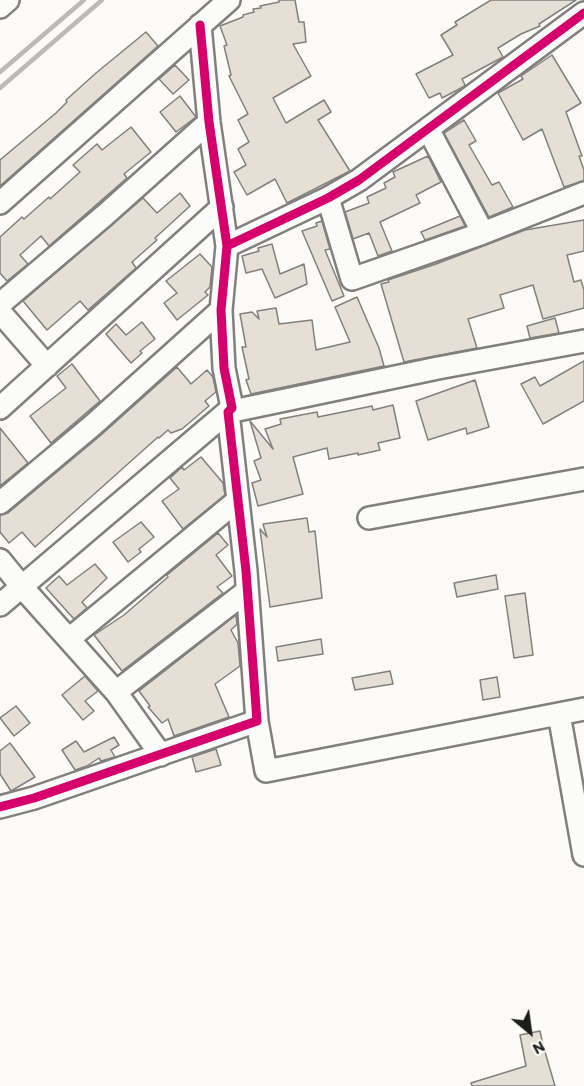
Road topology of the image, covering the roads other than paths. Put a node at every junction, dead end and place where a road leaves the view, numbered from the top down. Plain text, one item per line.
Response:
1 (8, 0) edge
2 (229, 0) edge
3 (0, 7) edge
4 (584, 13) edge
5 (200, 25) junction
6 (209, 122) junction
7 (428, 129) junction
8 (584, 193) edge
9 (328, 198) junction
10 (0, 203) edge
11 (222, 207) junction
12 (483, 233) junction
13 (227, 246) junction
14 (0, 304) edge
15 (221, 310) junction
16 (0, 312) edge
17 (584, 341) edge
18 (47, 366) junction
19 (0, 408) edge
20 (230, 410) junction
21 (584, 479) edge
22 (238, 500) junction
23 (0, 503) edge
24 (369, 518) dead end
25 (0, 560) edge
26 (22, 587) junction
27 (247, 591) junction
28 (0, 605) edge
29 (69, 639) junction
30 (116, 692) junction
31 (584, 709) edge
32 (559, 714) junction
33 (257, 721) junction
34 (161, 755) junction
35 (0, 807) edge
36 (584, 855) edge

1 - 3 street
2 - 5 street
4 - 7 street
5 - 6 street
5 - 10 street
6 - 11 street
6 - 14 street
7 - 9 street
7 - 12 street
8 - 12 street
9 - 12 street
9 - 13 street
11 - 13 street
11 - 18 street
13 - 15 street
15 - 20 street
15 - 23 street
16 - 18 street
17 - 20 street
18 - 19 street
20 - 22 street
20 - 26 street
21 - 24 street
22 - 27 street
22 - 29 street
25 - 26 street
26 - 28 street
26 - 29 street
27 - 30 street
27 - 33 street
29 - 30 street
30 - 34 street
31 - 32 street
32 - 33 street
32 - 36 street
33 - 34 street
34 - 35 street

